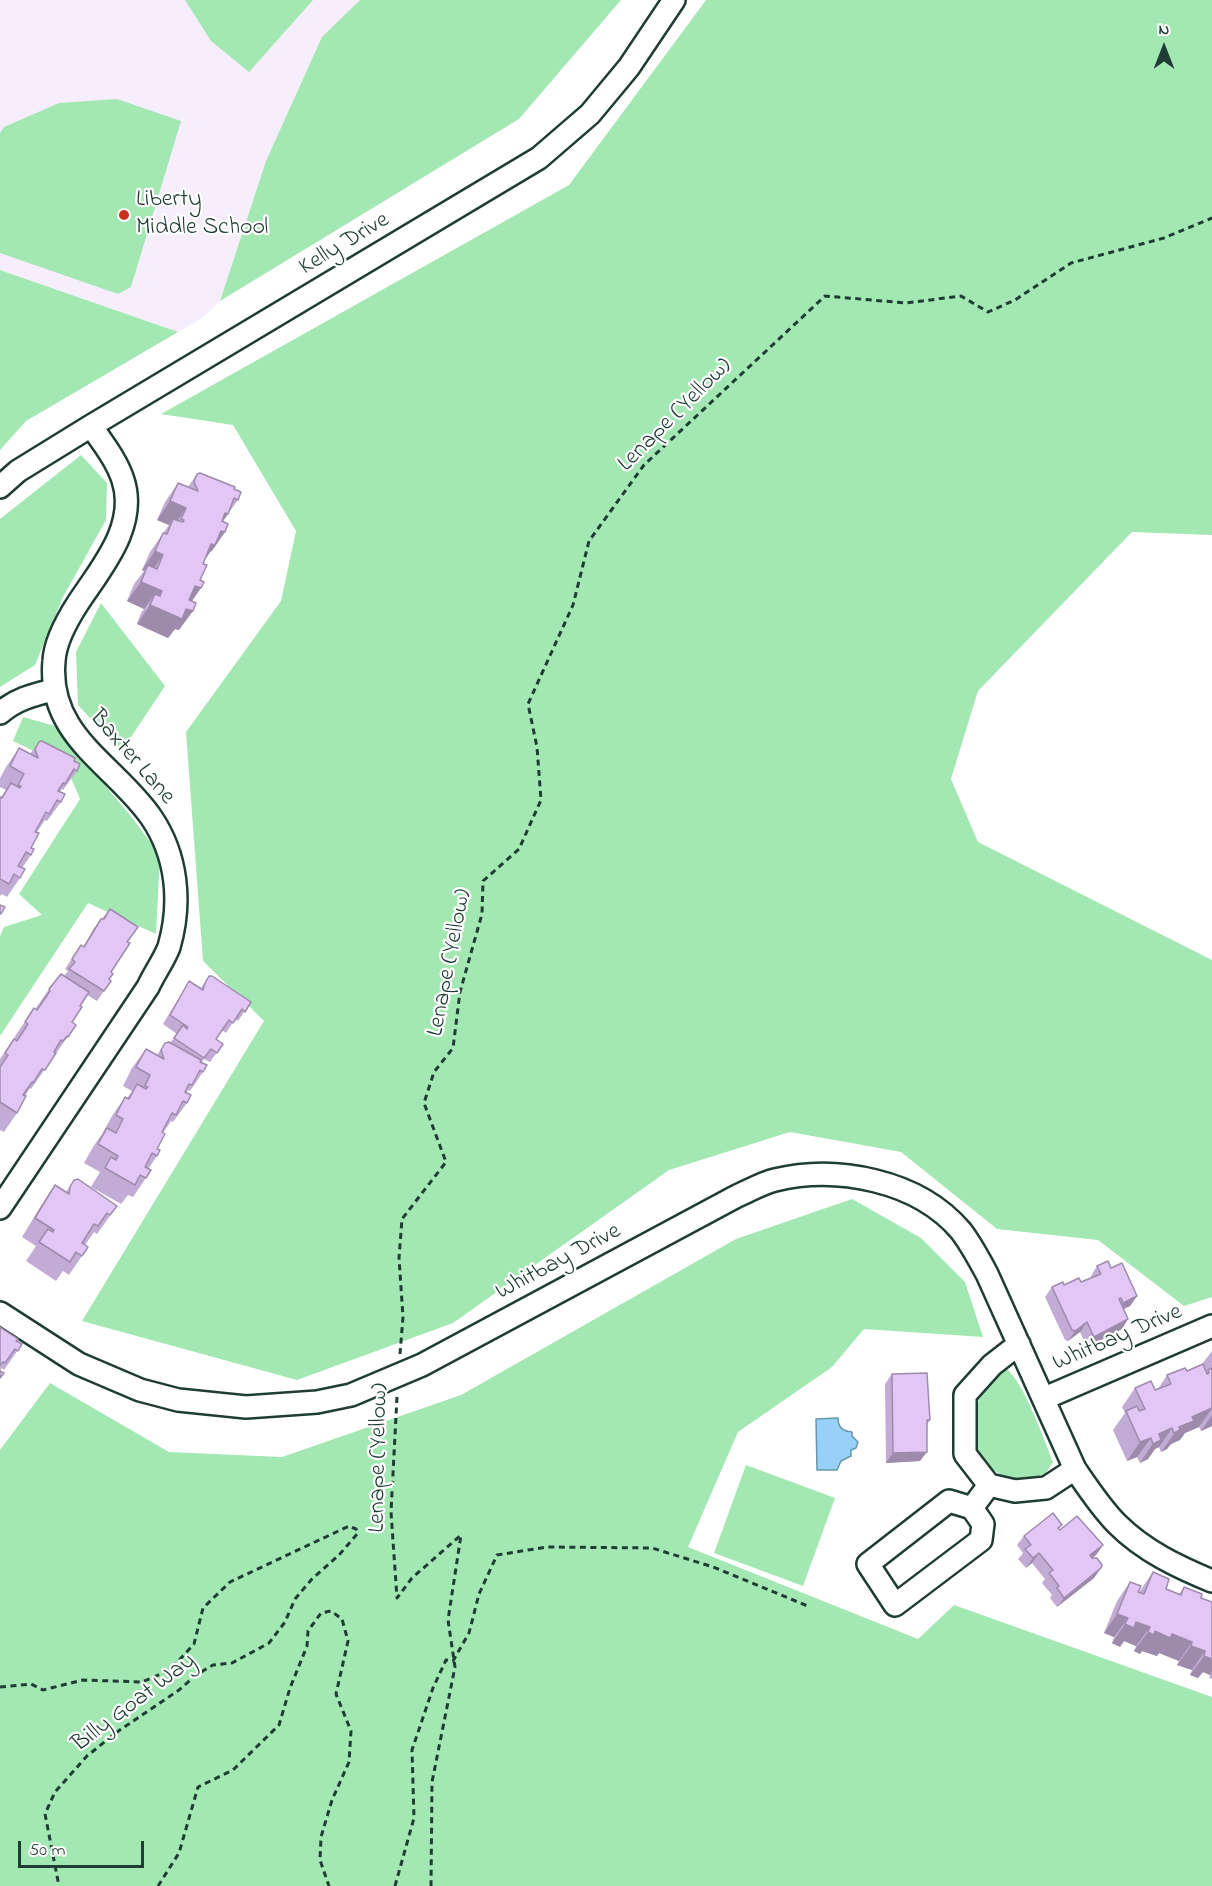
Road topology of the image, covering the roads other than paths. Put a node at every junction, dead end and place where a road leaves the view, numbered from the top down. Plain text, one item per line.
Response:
1 (674, 0) edge
2 (91, 426) junction
3 (0, 487) edge
4 (53, 690) junction
5 (0, 712) edge
6 (0, 1208) edge
7 (0, 1313) edge
8 (1212, 1326) edge
9 (1019, 1344) junction
10 (1045, 1398) junction
11 (1075, 1469) junction
12 (989, 1485) junction
13 (972, 1508) junction
14 (1212, 1581) edge

1 - 2 street, Kelly Drive
2 - 3 street, Kelly Drive
2 - 4 street, Baxter Lane
4 - 5 street
4 - 6 street, Baxter Lane
7 - 9 street, Whitbay Drive
8 - 10 street, Whitbay Drive
9 - 10 street, Whitbay Drive
9 - 12 street
10 - 11 street, Whitbay Drive
11 - 12 street
11 - 14 street, Whitbay Drive
12 - 13 street
13 - 13 street

